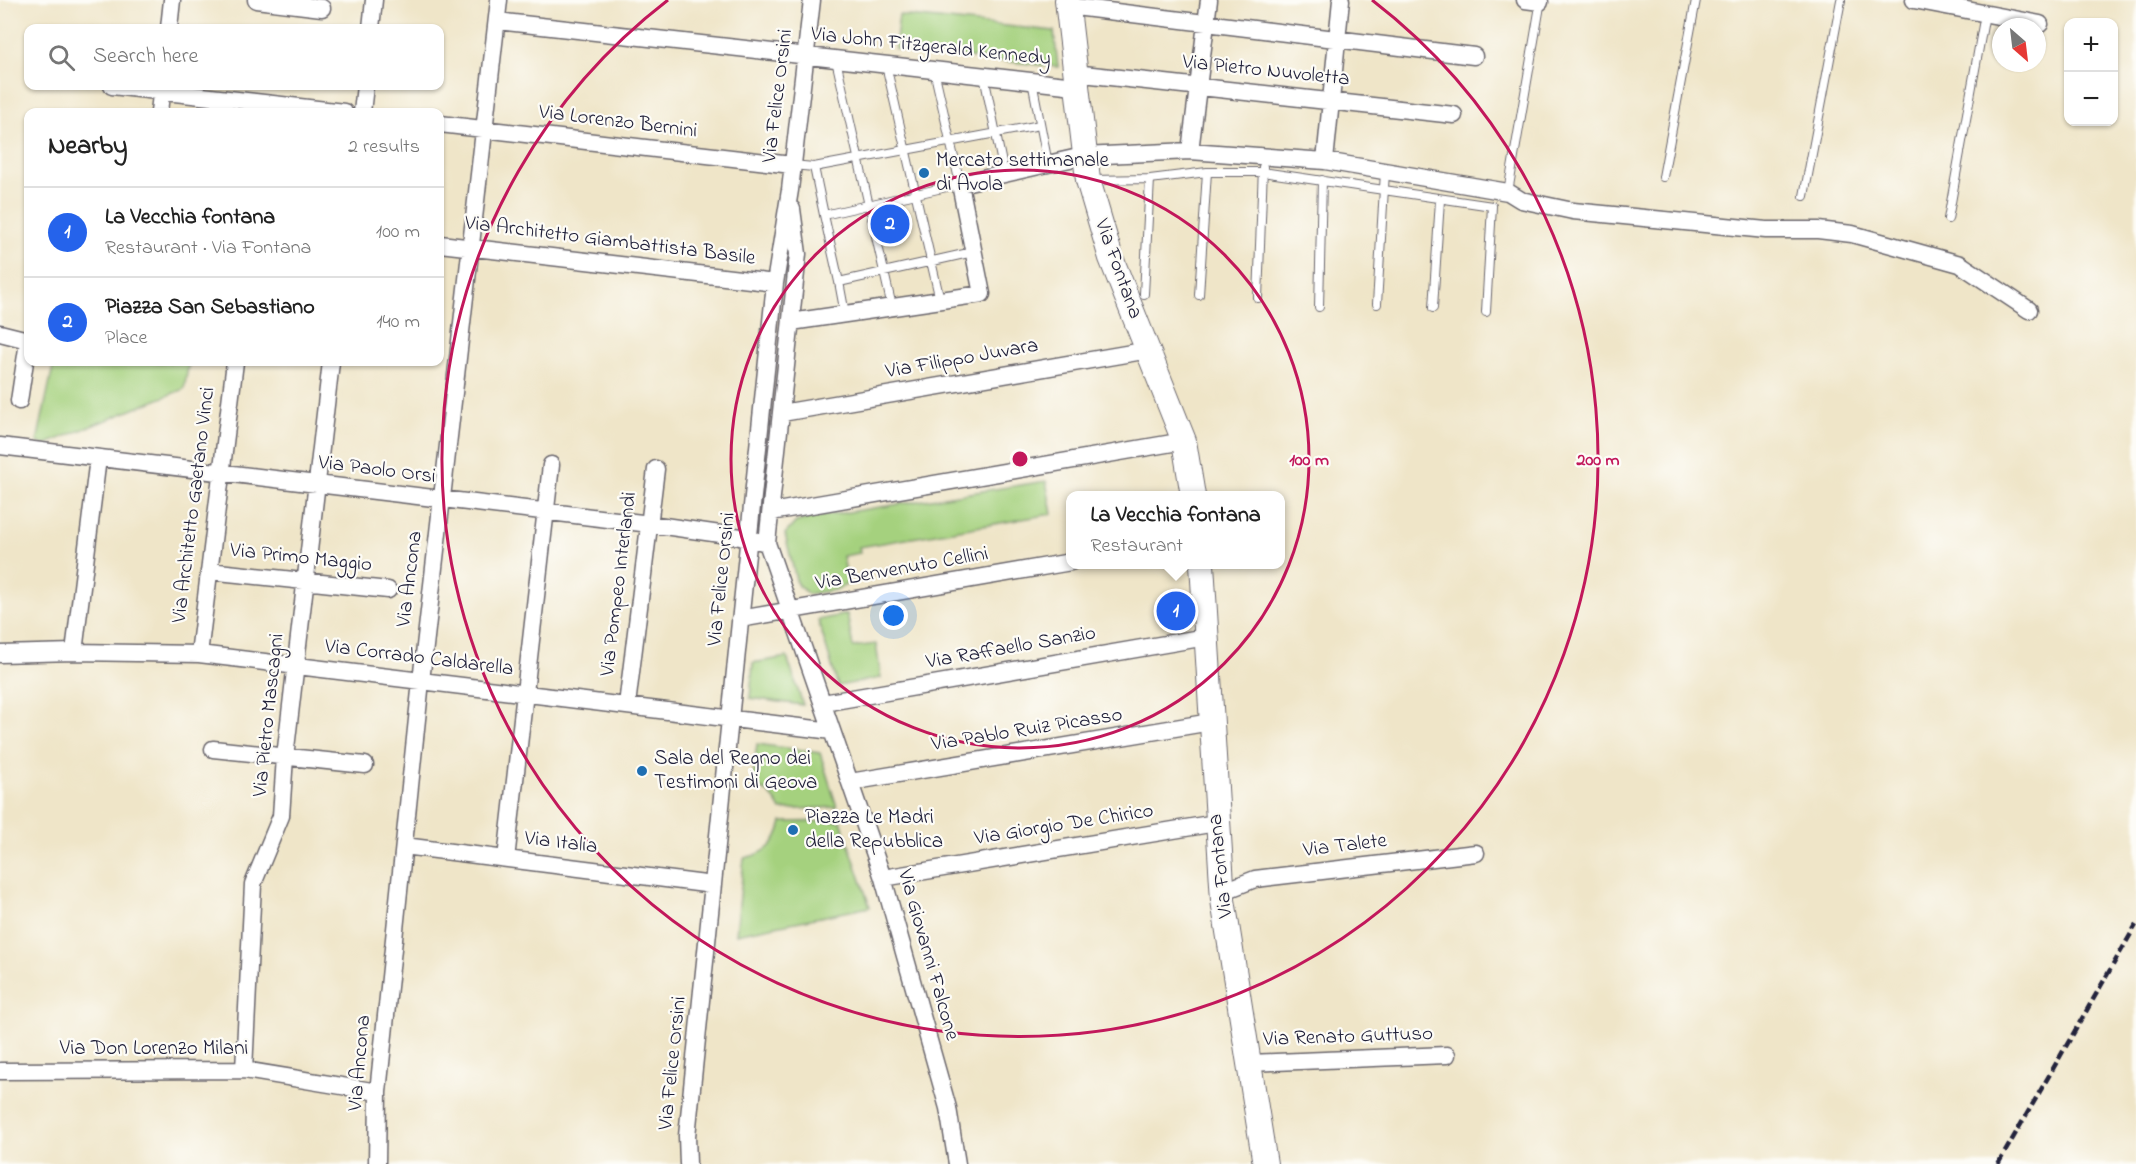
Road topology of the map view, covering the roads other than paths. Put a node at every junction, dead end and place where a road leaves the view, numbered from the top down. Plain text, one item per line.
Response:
1 (172, 0) edge
2 (256, 0) edge
3 (374, 0) edge
4 (499, 0) edge
5 (812, 0) edge
6 (1209, 0) edge
7 (1341, 0) edge
8 (1696, 0) edge
9 (1841, 0) edge
10 (1914, 0) edge
11 (1535, 1) edge
12 (1067, 3) edge
13 (322, 8) dead end
14 (1985, 14) junction
15 (2007, 18) edge
16 (497, 21) junction
17 (1206, 23) junction
18 (169, 24) edge
19 (371, 24) edge
20 (1337, 39) junction
21 (807, 56) junction
22 (1474, 56) dead end
23 (836, 60) junction
24 (886, 65) junction
25 (934, 70) junction
26 (984, 76) junction
27 (1075, 79) junction
28 (1032, 81) junction
29 (1198, 86) junction
30 (162, 90) edge
31 (177, 90) edge
32 (365, 90) edge
33 (1332, 101) junction
34 (160, 108) edge
35 (314, 108) edge
36 (362, 108) edge
37 (1454, 115) dead end
38 (444, 124) edge
39 (1040, 125) junction
40 (485, 129) junction
41 (996, 133) junction
42 (950, 142) junction
43 (906, 150) junction
44 (1190, 151) junction
45 (1083, 156) junction
46 (859, 159) junction
47 (1325, 161) junction
48 (1048, 164) junction
49 (792, 165) junction
50 (1263, 165) junction
51 (814, 167) junction
52 (1207, 172) junction
53 (1385, 172) junction
54 (1004, 173) junction
55 (1663, 177) dead end
56 (1150, 179) junction
57 (1088, 180) junction
58 (1322, 180) junction
59 (960, 184) junction
60 (790, 190) junction
61 (1384, 190) junction
62 (1508, 192) junction
63 (915, 194) junction
64 (1804, 196) dead end
65 (1440, 200) junction
66 (869, 205) junction
67 (824, 215) junction
68 (1948, 219) dead end
69 (444, 245) edge
70 (471, 248) junction
71 (973, 252) junction
72 (931, 262) junction
73 (884, 272) junction
74 (839, 282) junction
75 (776, 283) junction
76 (1144, 294) dead end
77 (1199, 295) dead end
78 (1258, 298) dead end
79 (940, 300) junction
80 (1377, 304) dead end
81 (892, 307) junction
82 (1318, 307) dead end
83 (1433, 308) dead end
84 (2029, 310) dead end
85 (1486, 312) dead end
86 (845, 314) junction
87 (791, 322) junction
88 (0, 333) edge
89 (24, 340) edge
90 (1149, 350) junction
91 (24, 366) edge
92 (234, 366) edge
93 (331, 366) edge
94 (19, 401) dead end
95 (782, 413) junction
96 (1184, 441) junction
97 (0, 446) edge
98 (98, 458) junction
99 (551, 465) dead end
100 (656, 469) dead end
101 (221, 474) junction
102 (317, 486) junction
103 (1192, 491) edge
104 (442, 500) junction
105 (771, 512) junction
106 (547, 513) junction
107 (650, 524) junction
108 (748, 538) junction
109 (767, 543) junction
110 (1066, 563) edge
111 (1202, 569) edge
112 (209, 571) junction
113 (308, 581) junction
114 (388, 590) dead end
115 (791, 611) junction
116 (740, 619) junction
117 (1206, 637) junction
118 (74, 652) junction
119 (0, 654) edge
120 (199, 654) junction
121 (296, 667) junction
122 (421, 681) junction
123 (525, 693) junction
124 (823, 703) junction
125 (627, 705) junction
126 (731, 718) junction
127 (1211, 722) junction
128 (832, 730) junction
129 (213, 749) dead end
130 (285, 757) junction
131 (365, 765) dead end
132 (850, 782) junction
133 (1216, 823) junction
134 (404, 846) junction
135 (1476, 853) dead end
136 (506, 859) junction
137 (883, 878) junction
138 (713, 885) junction
139 (1222, 891) junction
140 (1448, 1055) dead end
141 (1250, 1063) junction
142 (244, 1070) junction
143 (0, 1071) edge
144 (378, 1092) junction
145 (377, 1164) edge
146 (688, 1164) edge
147 (957, 1164) edge
148 (1265, 1164) edge

1 - 18 street
2 - 13 street
3 - 19 street
4 - 16 street, Via Ancona
5 - 21 street, Via Felice Orsini
6 - 17 street
7 - 20 street
8 - 55 lane
9 - 64 lane
10 - 14 street
11 - 62 lane
12 - 17 street
12 - 27 street, Via Fontana
14 - 15 street
14 - 68 lane
16 - 21 street, Via John Fitzgerald Kennedy
16 - 40 street, Via Ancona
17 - 20 street
17 - 29 street
20 - 22 street
20 - 33 street
21 - 23 street, Via John Fitzgerald Kennedy
21 - 49 street, Via Felice Orsini
23 - 24 street, Via John Fitzgerald Kennedy
23 - 46 lane
24 - 25 street, Via John Fitzgerald Kennedy
24 - 43 lane
25 - 26 street, Via John Fitzgerald Kennedy
25 - 42 lane
26 - 28 street, Via John Fitzgerald Kennedy
26 - 41 lane
27 - 28 street, Via John Fitzgerald Kennedy
27 - 29 street, Via Pietro Nuvoletta
27 - 45 street, Via Fontana
28 - 39 lane
29 - 33 street, Via Pietro Nuvoletta
29 - 44 street
30 - 34 street
31 - 35 street
32 - 36 street
33 - 37 street, Via Pietro Nuvoletta
33 - 47 street
38 - 40 street, Via Lorenzo Bernini
39 - 41 lane
39 - 48 lane
40 - 49 street, Via Lorenzo Bernini
40 - 70 street, Via Ancona
41 - 42 lane
41 - 54 lane
42 - 43 lane
42 - 59 lane
43 - 46 lane
43 - 63 lane
44 - 45 street
44 - 50 street
45 - 48 street
45 - 57 street, Via Fontana
46 - 51 lane
46 - 66 lane
47 - 50 street
47 - 53 street
48 - 54 street
49 - 51 lane
49 - 60 street, Via Felice Orsini
50 - 52 lane
50 - 58 lane
50 - 78 lane
51 - 67 lane
52 - 56 lane
52 - 77 lane
53 - 61 lane
53 - 62 street
54 - 59 street
56 - 57 lane
56 - 76 lane
57 - 90 street, Via Fontana
58 - 61 lane
58 - 82 lane
59 - 63 lane
59 - 71 street
60 - 75 street, Via Felice Orsini
60 - 87 street
61 - 65 lane
61 - 80 lane
62 - 84 street
63 - 66 lane
63 - 72 lane
65 - 83 lane
65 - 85 lane
66 - 67 lane
66 - 73 lane
67 - 74 lane
69 - 70 street, Via Architetto Giambattista Basile
70 - 75 street, Via Architetto Giambattista Basile
70 - 104 street, Via Ancona
71 - 72 lane
71 - 79 street
72 - 73 lane
72 - 79 lane
73 - 74 lane
73 - 81 lane
74 - 86 lane
75 - 108 street, Via Felice Orsini
79 - 81 street
81 - 86 street
86 - 87 street
87 - 95 street
88 - 89 street
90 - 95 street, Via Filippo Juvara
90 - 96 street, Via Fontana
91 - 94 street
92 - 101 street, Via Architetto Gaetano Vinci
93 - 102 street, Via Pietro Mascagni
95 - 105 street
96 - 103 street, Via Fontana
96 - 105 street
97 - 98 street, Via Paolo Orsi
98 - 101 street, Via Paolo Orsi
98 - 118 street
99 - 106 street
100 - 107 street, Via Pompeo Interlandi
101 - 102 street, Via Paolo Orsi
101 - 112 street, Via Architetto Gaetano Vinci
102 - 104 street, Via Paolo Orsi
102 - 113 street, Via Pietro Mascagni
104 - 106 street, Via Paolo Orsi
104 - 122 street, Via Ancona
105 - 109 street
106 - 107 street, Via Paolo Orsi
106 - 123 street
107 - 108 street, Via Paolo Orsi
107 - 125 street, Via Pompeo Interlandi
108 - 109 street
108 - 116 street, Via Felice Orsini
109 - 115 street, Via Giovanni Falcone
110 - 115 street, Via Benvenuto Cellini
111 - 117 street, Via Fontana
112 - 113 street, Via Primo Maggio
112 - 120 street, Via Architetto Gaetano Vinci
113 - 114 street, Via Primo Maggio
113 - 121 street, Via Pietro Mascagni
115 - 116 street, Via Benvenuto Cellini
115 - 124 street, Via Giovanni Falcone
116 - 126 street, Via Felice Orsini
117 - 124 street, Via Raffaello Sanzio
117 - 127 street, Via Fontana
118 - 119 street, Via Corrado Caldarella
118 - 120 street, Via Corrado Caldarella
120 - 121 street, Via Corrado Caldarella
121 - 122 street, Via Corrado Caldarella
121 - 130 street, Via Pietro Mascagni
122 - 123 street, Via Corrado Caldarella
122 - 134 street, Via Ancona
123 - 125 street, Via Corrado Caldarella
123 - 136 street
124 - 128 street, Via Giovanni Falcone
125 - 126 street, Via Corrado Caldarella
126 - 128 street, Via Corrado Caldarella
126 - 138 street, Via Felice Orsini
127 - 132 street, Via Pablo Ruiz Picasso
127 - 133 street, Via Fontana
128 - 132 street, Via Giovanni Falcone
129 - 130 street
130 - 131 street
130 - 142 street, Via Pietro Mascagni
132 - 137 street, Via Giovanni Falcone
133 - 137 street, Via Giorgio De Chirico
133 - 139 street, Via Fontana
134 - 136 street, Via Italia
134 - 144 street, Via Ancona
135 - 139 street, Via Talete
136 - 138 street, Via Italia
137 - 147 street, Via Giovanni Falcone
138 - 146 street, Via Felice Orsini
139 - 141 street, Via Fontana
140 - 141 street, Via Renato Guttuso
141 - 148 street, Via Fontana
142 - 143 street, Via Don Lorenzo Milani
142 - 144 street, Via Don Lorenzo Milani
144 - 145 street, Via Ancona

